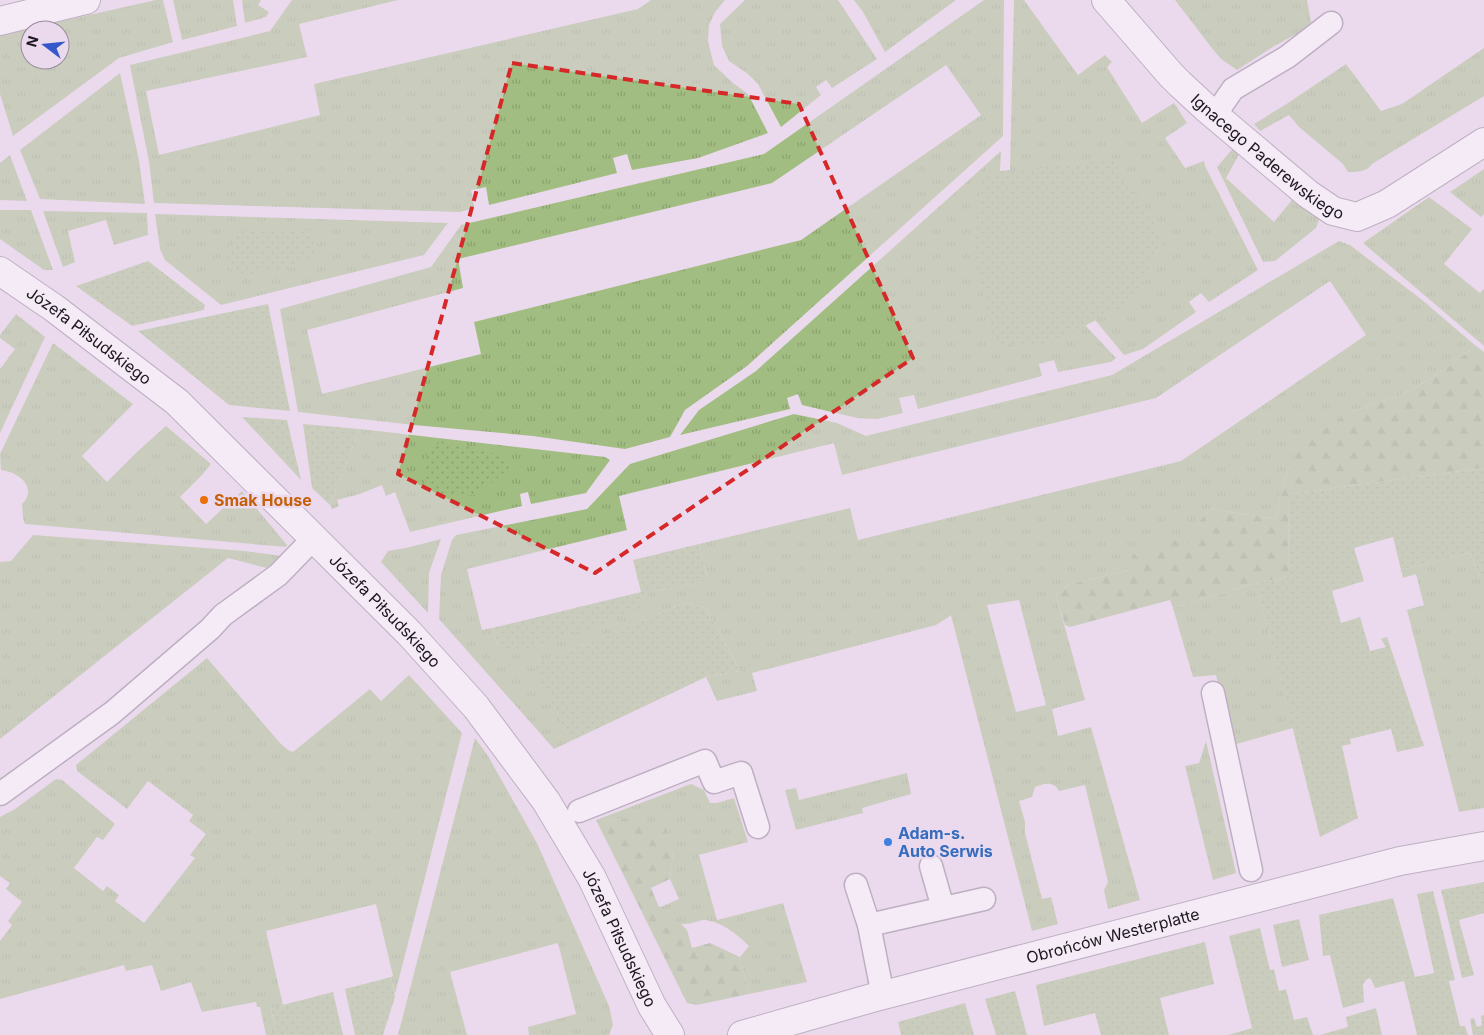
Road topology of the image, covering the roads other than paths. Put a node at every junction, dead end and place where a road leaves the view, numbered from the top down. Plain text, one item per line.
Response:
1 (86, 0) edge
2 (1106, 0) edge
3 (0, 21) edge
4 (1331, 23) dead end
5 (1215, 115) junction
6 (1484, 142) edge
7 (0, 271) edge
8 (314, 538) junction
9 (1213, 693) dead end
10 (0, 794) edge
11 (579, 811) dead end
12 (758, 827) dead end
13 (1484, 846) edge
14 (931, 866) dead end
15 (1251, 870) dead end
16 (856, 885) dead end
17 (984, 899) dead end
18 (943, 908) junction
19 (869, 925) junction
20 (883, 996) junction
21 (670, 1035) edge
22 (742, 1035) edge

1 - 3 street
2 - 5 street, Ignacego Paderewskiego
4 - 5 lane
5 - 6 street, Ignacego Paderewskiego
7 - 8 street, Józefa Piłsudskiego
8 - 10 lane
8 - 21 street, Józefa Piłsudskiego
9 - 15 lane
11 - 12 lane
13 - 20 street, Obrońców Westerplatte
14 - 18 lane
16 - 19 lane
17 - 18 lane
18 - 19 lane
19 - 20 lane
20 - 22 street, Obrońców Westerplatte

